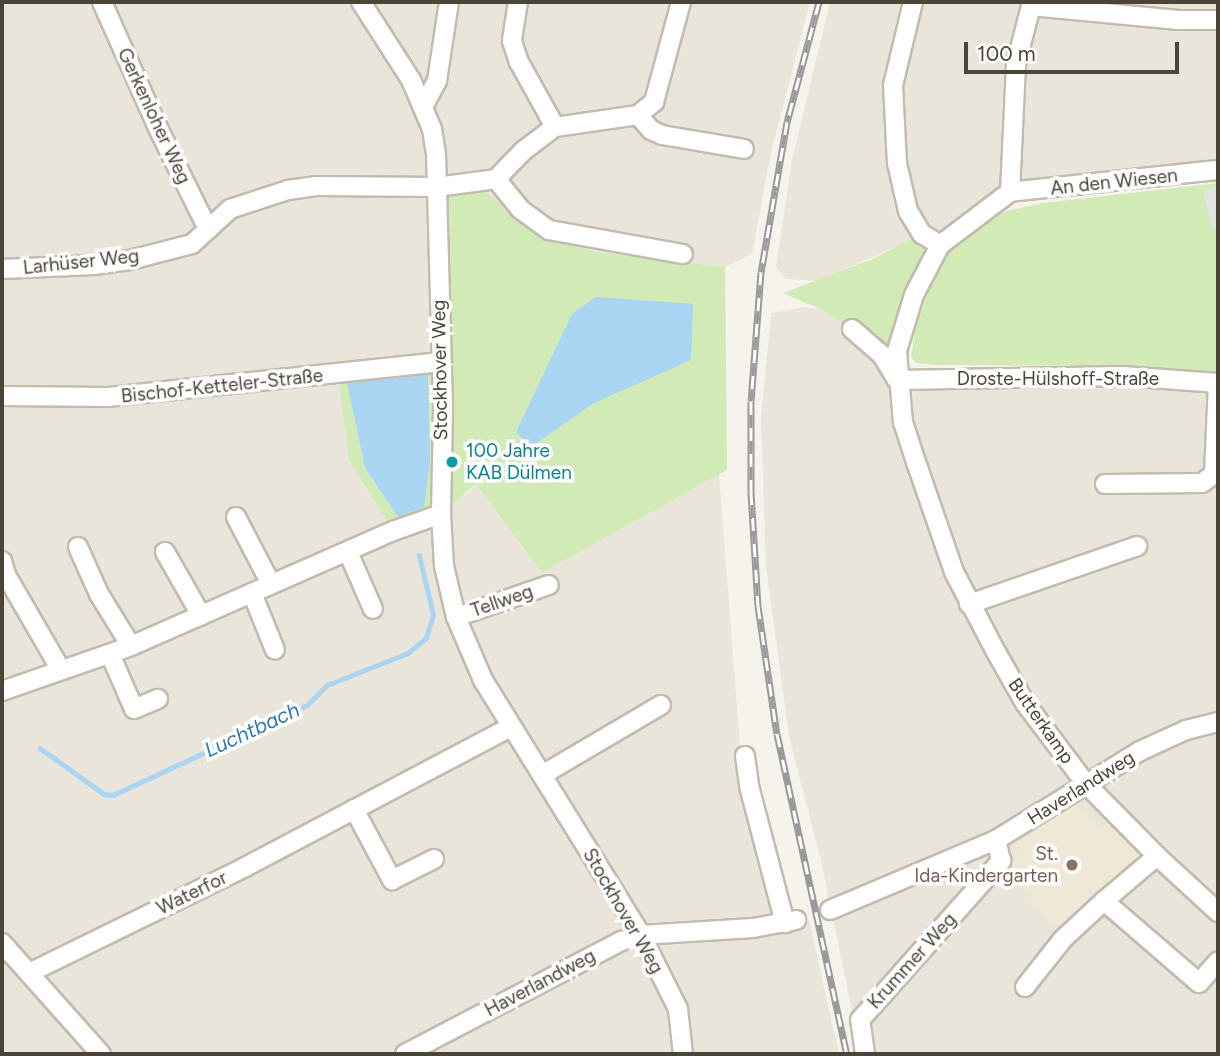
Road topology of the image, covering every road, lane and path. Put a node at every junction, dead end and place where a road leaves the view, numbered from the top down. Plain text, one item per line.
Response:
1 (102, 2) edge
2 (361, 2) edge
3 (449, 2) edge
4 (518, 2) edge
5 (681, 2) edge
6 (913, 2) edge
7 (1031, 4) edge
8 (1218, 20) edge
9 (423, 107) junction
10 (638, 115) junction
11 (555, 127) junction
12 (744, 149) dead end
13 (1218, 170) edge
14 (496, 179) junction
15 (437, 187) junction
16 (1010, 192) junction
17 (208, 229) junction
18 (940, 245) junction
19 (683, 254) dead end
20 (2, 269) edge
21 (852, 329) dead end
22 (441, 362) junction
23 (897, 380) junction
24 (1218, 383) edge
25 (2, 396) edge
26 (1105, 484) dead end
27 (441, 514) junction
28 (236, 517) dead end
29 (1137, 546) dead end
30 (78, 547) dead end
31 (165, 552) dead end
32 (348, 552) junction
33 (2, 561) edge
34 (271, 584) junction
35 (549, 584) dead end
36 (252, 593) junction
37 (969, 604) junction
38 (373, 609) dead end
39 (201, 615) junction
40 (456, 617) junction
41 (131, 646) junction
42 (275, 650) dead end
43 (110, 654) junction
44 (61, 670) junction
45 (2, 691) edge
46 (158, 699) dead end
47 (661, 705) dead end
48 (1218, 722) edge
49 (511, 726) junction
50 (746, 756) dead end
51 (542, 775) junction
52 (1086, 784) junction
53 (354, 809) junction
54 (996, 840) junction
55 (1157, 856) junction
56 (434, 859) dead end
57 (1104, 901) junction
58 (830, 910) dead end
59 (1218, 912) edge
60 (641, 934) junction
61 (2, 943) edge
62 (1218, 961) edge
63 (29, 973) junction
64 (1025, 987) dead end
65 (427, 1050) edge
66 (101, 1054) edge
67 (405, 1054) edge
68 (683, 1054) edge
69 (865, 1054) edge

1 - 17 street, Gerkenloher Weg
2 - 9 street, Stockhover Weg
3 - 9 street
4 - 11 street
5 - 10 street
6 - 18 street
7 - 8 street
7 - 16 street
9 - 15 street, Stockhover Weg
10 - 11 street
10 - 12 street
11 - 14 street
13 - 16 street, An den Wiesen
14 - 15 street, Larhüser Weg
14 - 19 street
15 - 17 street, Larhüser Weg
15 - 22 street, Stockhover Weg
16 - 18 street, Butterkamp
17 - 20 street, Larhüser Weg
18 - 23 street, Butterkamp
21 - 23 street, Butterkamp
22 - 25 street, Bischof-Ketteler-Straße
22 - 27 street, Stockhover Weg
23 - 24 street, Droste-Hülshoff-Straße
23 - 37 street, Butterkamp
24 - 26 street, Droste-Hülshoff-Straße
27 - 32 street
27 - 40 street, Stockhover Weg
28 - 34 street
29 - 37 street
30 - 41 street
31 - 39 street
32 - 34 street
32 - 38 street
33 - 44 street
34 - 36 street
35 - 40 street, Tellweg
36 - 39 street
36 - 42 street
37 - 52 street, Butterkamp
39 - 41 street
40 - 49 street, Stockhover Weg
41 - 43 street
43 - 44 street
43 - 46 street
44 - 45 street
47 - 51 street
48 - 52 street, Haverlandweg
49 - 51 street, Stockhover Weg
49 - 53 street, Waterfor
50 - 60 street, Haverlandweg
51 - 60 street, Stockhover Weg
52 - 54 street, Haverlandweg
52 - 55 street, Butterkamp
53 - 56 street
53 - 63 street, Waterfor
54 - 58 street, Haverlandweg
54 - 69 street, Krummer Weg
55 - 57 street
55 - 59 street, Butterkamp
57 - 62 street
57 - 64 street
60 - 65 street, Haverlandweg
60 - 68 street, Stockhover Weg
61 - 63 street
63 - 66 street
65 - 67 street, Haverlandweg

